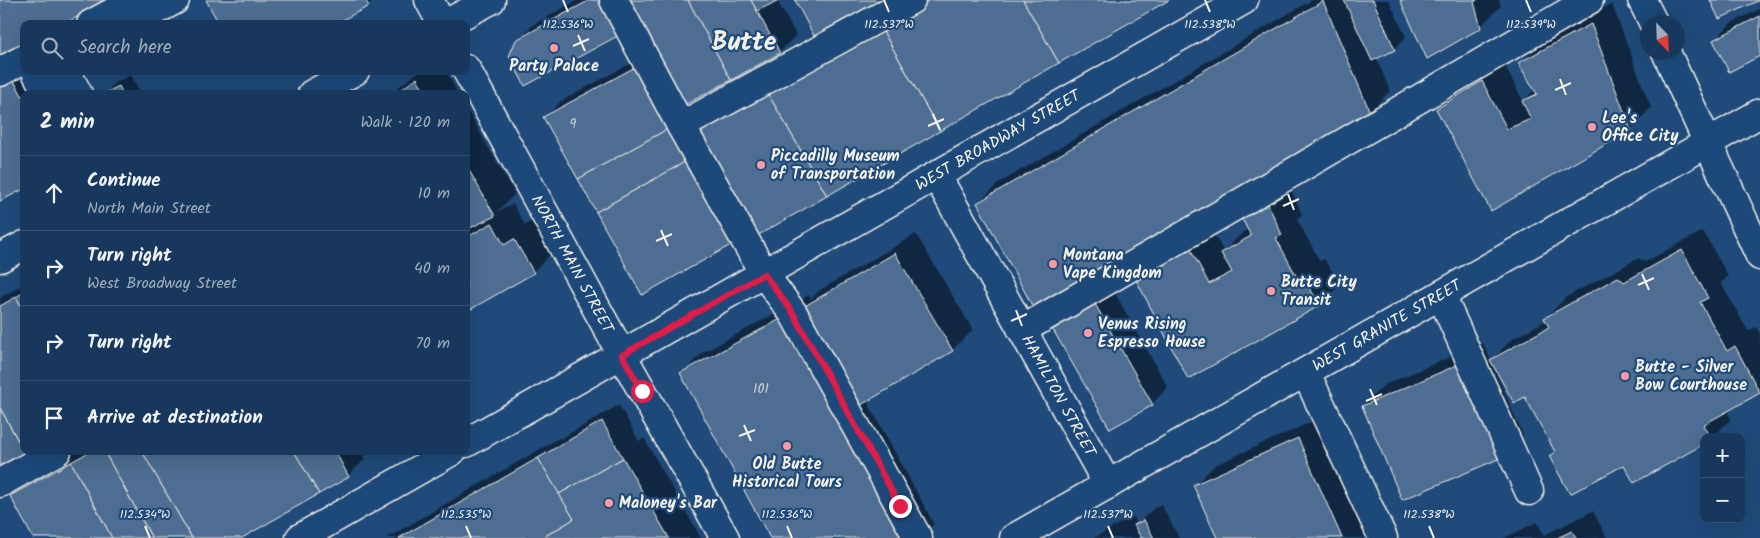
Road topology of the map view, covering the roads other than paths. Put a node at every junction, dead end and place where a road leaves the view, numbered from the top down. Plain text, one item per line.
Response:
1 (136, 0) edge
2 (175, 0) edge
3 (429, 0) edge
4 (491, 0) edge
5 (614, 0) edge
6 (911, 0) edge
7 (1244, 0) edge
8 (1589, 0) edge
9 (1642, 0) edge
10 (1216, 7) edge
11 (1650, 15) edge
12 (98, 20) edge
13 (138, 20) edge
14 (442, 20) edge
15 (452, 20) edge
16 (1670, 60) edge
17 (20, 61) edge
18 (0, 72) edge
19 (38, 75) edge
20 (52, 75) edge
21 (68, 75) edge
22 (84, 75) edge
23 (348, 75) edge
24 (469, 75) edge
25 (46, 90) edge
26 (61, 90) edge
27 (76, 90) edge
28 (92, 90) edge
29 (319, 90) edge
30 (1760, 113) edge
31 (681, 126) junction
32 (1706, 142) junction
33 (937, 176) junction
34 (20, 247) edge
35 (1760, 256) edge
36 (0, 258) edge
37 (764, 274) junction
38 (1441, 295) junction
39 (1022, 330) junction
40 (622, 355) junction
41 (1306, 373) junction
42 (470, 441) edge
43 (51, 455) edge
44 (441, 455) edge
45 (0, 483) edge
46 (1108, 485) junction
47 (1529, 491) dead end
48 (300, 538) edge
49 (725, 538) edge
50 (918, 538) edge
51 (1014, 538) edge
52 (1383, 538) edge

1 - 12 street
2 - 13 street
3 - 14 street
4 - 15 street
5 - 31 street
6 - 31 street
7 - 10 street, WEST BROADWAY STREET
8 - 39 street
9 - 11 street
10 - 33 street, WEST BROADWAY STREET
16 - 32 street
17 - 18 street
19 - 25 street
20 - 26 street
21 - 27 street
22 - 28 street
23 - 29 street
24 - 40 street, NORTH MAIN STREET
30 - 32 street, WEST GRANITE STREET
31 - 37 street
32 - 35 street
32 - 38 street, WEST GRANITE STREET
33 - 37 street, WEST BROADWAY STREET
33 - 39 street, HAMILTON STREET
34 - 36 street
37 - 40 street, WEST BROADWAY STREET
37 - 50 street
38 - 41 street, WEST GRANITE STREET
38 - 47 street
39 - 46 street, HAMILTON STREET
40 - 42 street, WEST BROADWAY STREET
40 - 49 street, NORTH MAIN STREET
41 - 46 street, WEST GRANITE STREET
41 - 52 street
43 - 45 street
44 - 48 street
46 - 51 street, WEST GRANITE STREET

